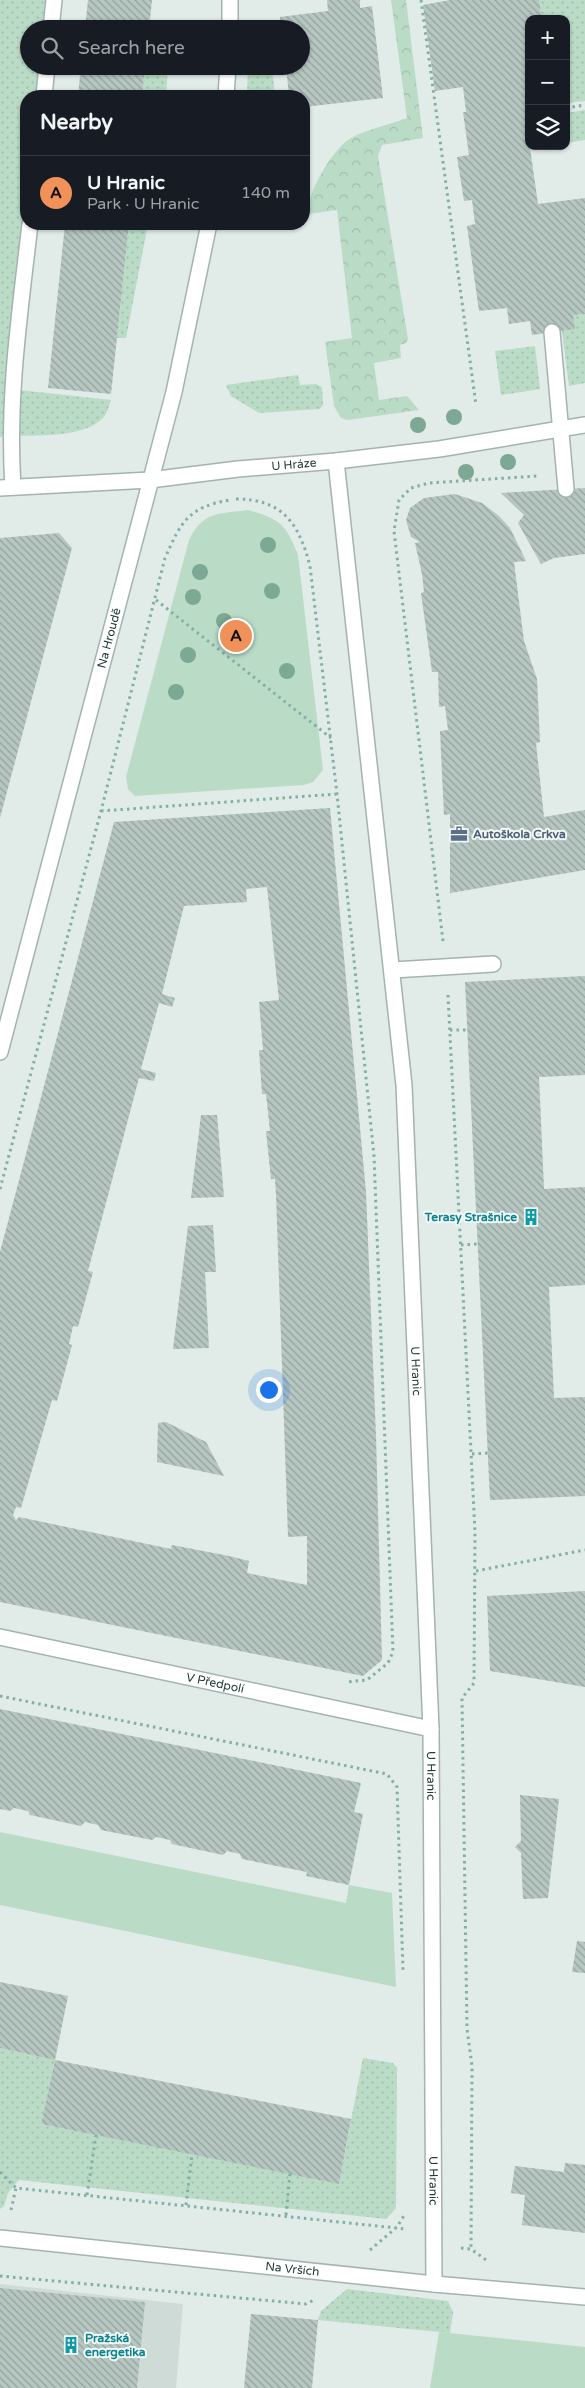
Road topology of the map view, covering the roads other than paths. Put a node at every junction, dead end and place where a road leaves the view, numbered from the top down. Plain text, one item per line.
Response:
1 (54, 0) edge
2 (230, 0) edge
3 (52, 20) edge
4 (230, 20) edge
5 (46, 75) edge
6 (227, 75) edge
7 (45, 90) edge
8 (226, 90) edge
9 (29, 230) edge
10 (208, 230) edge
11 (552, 332) dead end
12 (585, 425) edge
13 (561, 430) junction
14 (336, 461) junction
15 (150, 480) junction
16 (6, 488) edge
17 (566, 489) dead end
18 (494, 964) dead end
19 (392, 970) junction
20 (0, 1052) edge
21 (0, 1638) edge
22 (431, 1729) junction
23 (0, 2238) edge
24 (434, 2284) junction
25 (585, 2297) edge

1 - 3 street
2 - 4 street
5 - 7 street
6 - 8 street
9 - 16 street
10 - 15 street, Na Hroudě
11 - 13 street
12 - 13 street, U Hráze
13 - 14 street, U Hráze
13 - 17 street
14 - 15 street, U Hráze
14 - 19 street, U Hranic
15 - 16 street, U Hráze
15 - 20 street, Na Hroudě
18 - 19 street
19 - 22 street, U Hranic
21 - 22 street, V Předpolí
22 - 24 street, U Hranic
23 - 24 street, Na Vrších
24 - 25 street, Na Vrších

